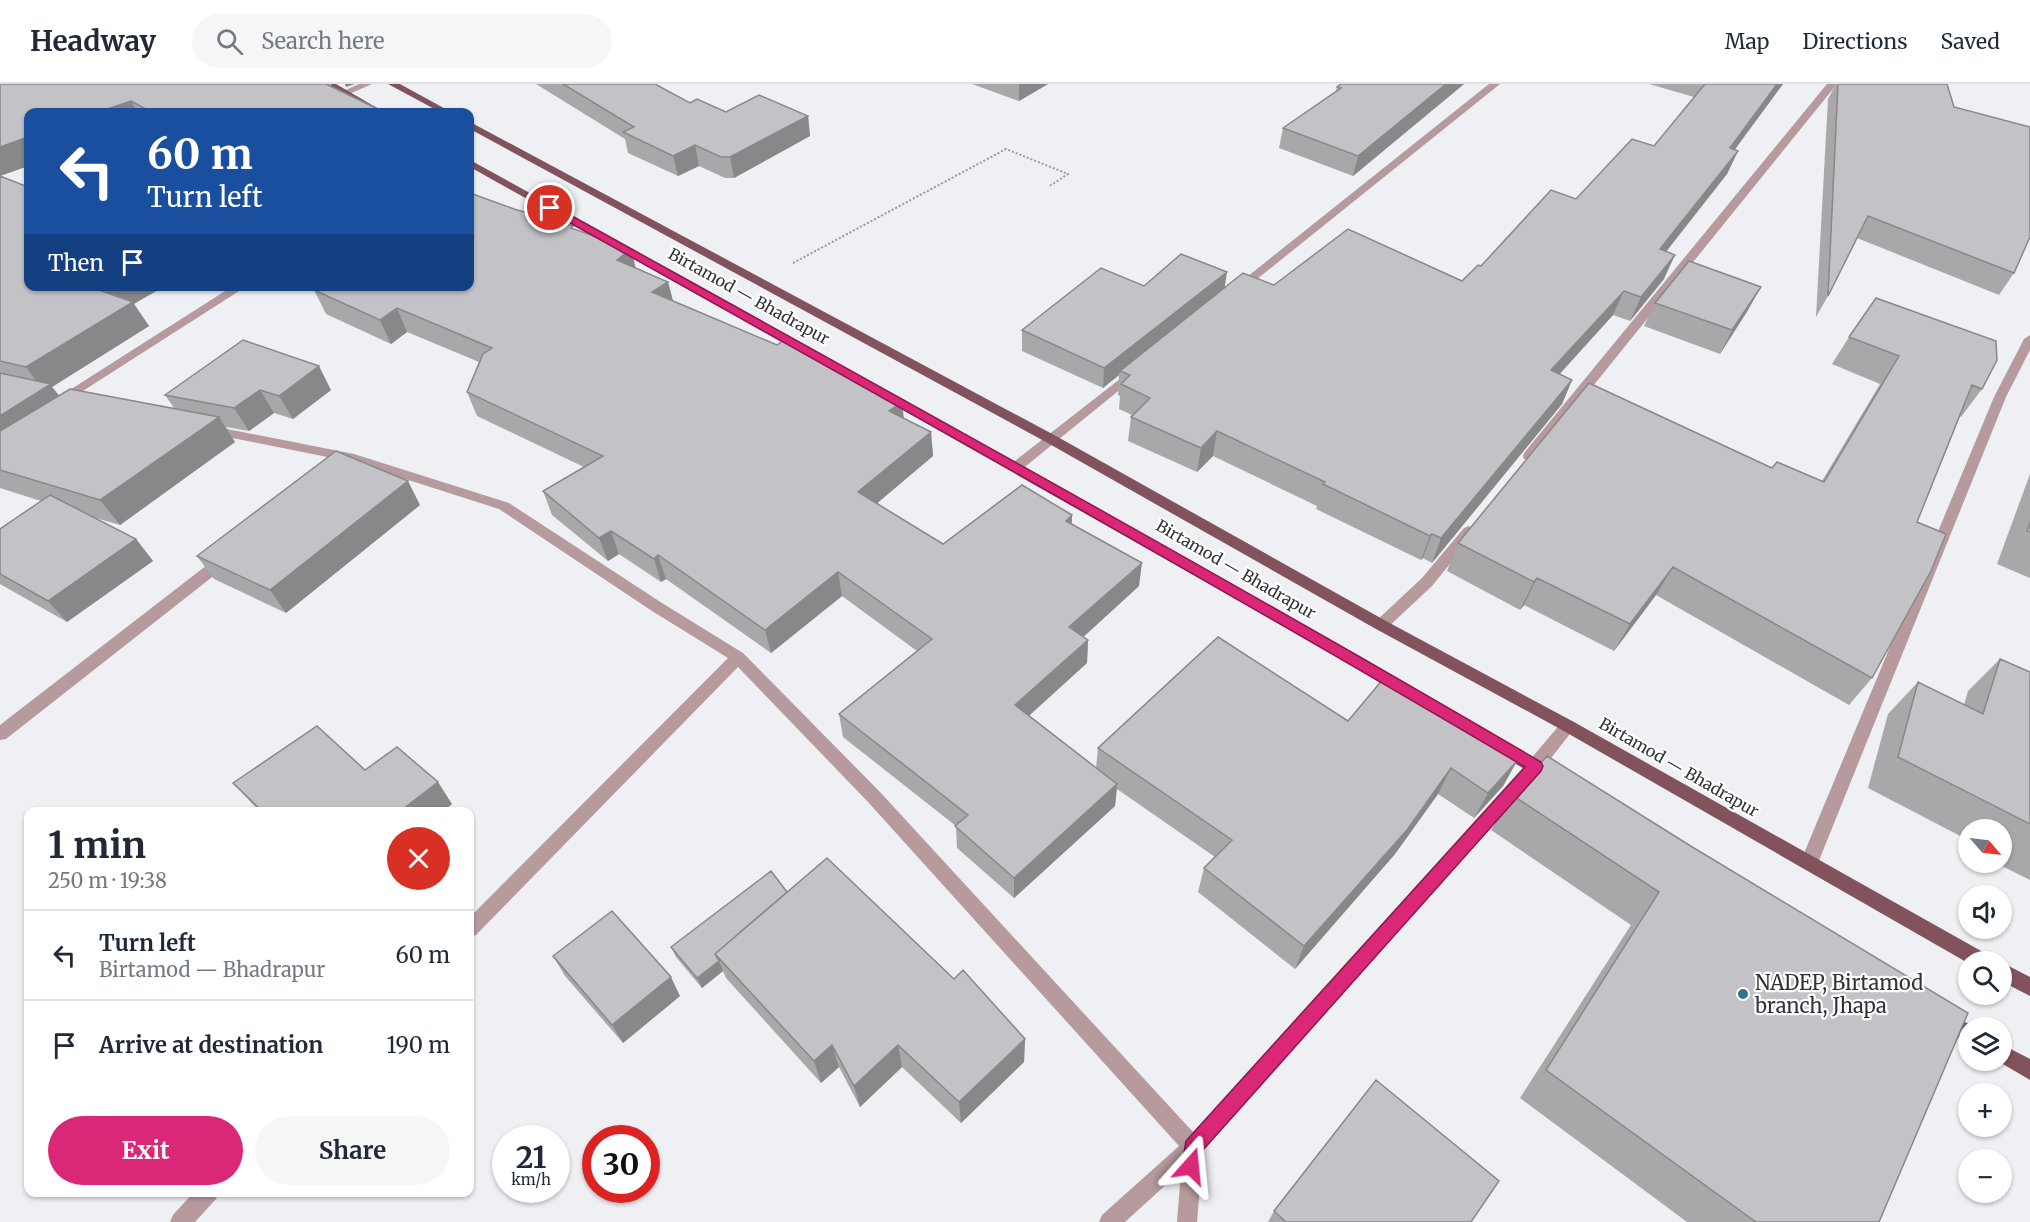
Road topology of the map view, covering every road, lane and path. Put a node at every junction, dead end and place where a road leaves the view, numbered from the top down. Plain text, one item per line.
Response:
1 (329, 84) edge
2 (367, 84) edge
3 (393, 84) edge
4 (1495, 84) edge
5 (1833, 84) edge
6 (344, 93) junction
7 (372, 108) edge
8 (438, 108) edge
9 (474, 127) edge
10 (474, 165) edge
11 (1048, 187) dead end
12 (760, 281) junction
13 (234, 291) edge
14 (1223, 301) edge
15 (2030, 339) edge
16 (1142, 366) edge
17 (838, 368) edge
18 (870, 385) edge
19 (77, 404) edge
20 (192, 426) edge
21 (1051, 439) junction
22 (354, 458) junction
23 (1016, 466) junction
24 (1518, 470) edge
25 (336, 472) edge
26 (1480, 517) edge
27 (233, 552) edge
28 (1381, 625) junction
29 (738, 657) junction
30 (1568, 726) junction
31 (0, 734) edge
32 (1536, 766) junction
33 (1566, 786) edge
34 (1809, 863) junction
35 (474, 925) edge
36 (1965, 951) edge
37 (2012, 977) edge
38 (2030, 987) edge
39 (1928, 1011) edge
40 (1958, 1028) edge
41 (2012, 1059) edge
42 (2030, 1070) edge
43 (1193, 1147) junction
44 (204, 1197) edge
45 (180, 1222) edge
46 (1109, 1222) edge
47 (1187, 1222) edge

1 - 6 main road
2 - 6 street
3 - 8 main road
4 - 14 street
5 - 24 street
6 - 7 main road
9 - 12 main road, Birtamod — Bhadrapur
10 - 17 main road, Birtamod — Bhadrapur
11 - 12 path
12 - 21 main road, Birtamod — Bhadrapur
13 - 19 street
15 - 34 street
16 - 21 street
18 - 23 main road, Birtamod — Bhadrapur
20 - 22 street
21 - 23 street
21 - 28 main road, Birtamod — Bhadrapur
22 - 25 street
22 - 29 street
23 - 32 main road, Birtamod — Bhadrapur
26 - 28 street
27 - 31 street
28 - 30 main road, Birtamod — Bhadrapur
29 - 35 street
29 - 43 street
30 - 32 street
30 - 34 main road, Birtamod — Bhadrapur
32 - 33 main road, Birtamod — Bhadrapur
32 - 43 street
34 - 36 main road, Birtamod — Bhadrapur
37 - 38 main road
39 - 40 main road
41 - 42 main road
43 - 46 street
43 - 47 street
44 - 45 street

